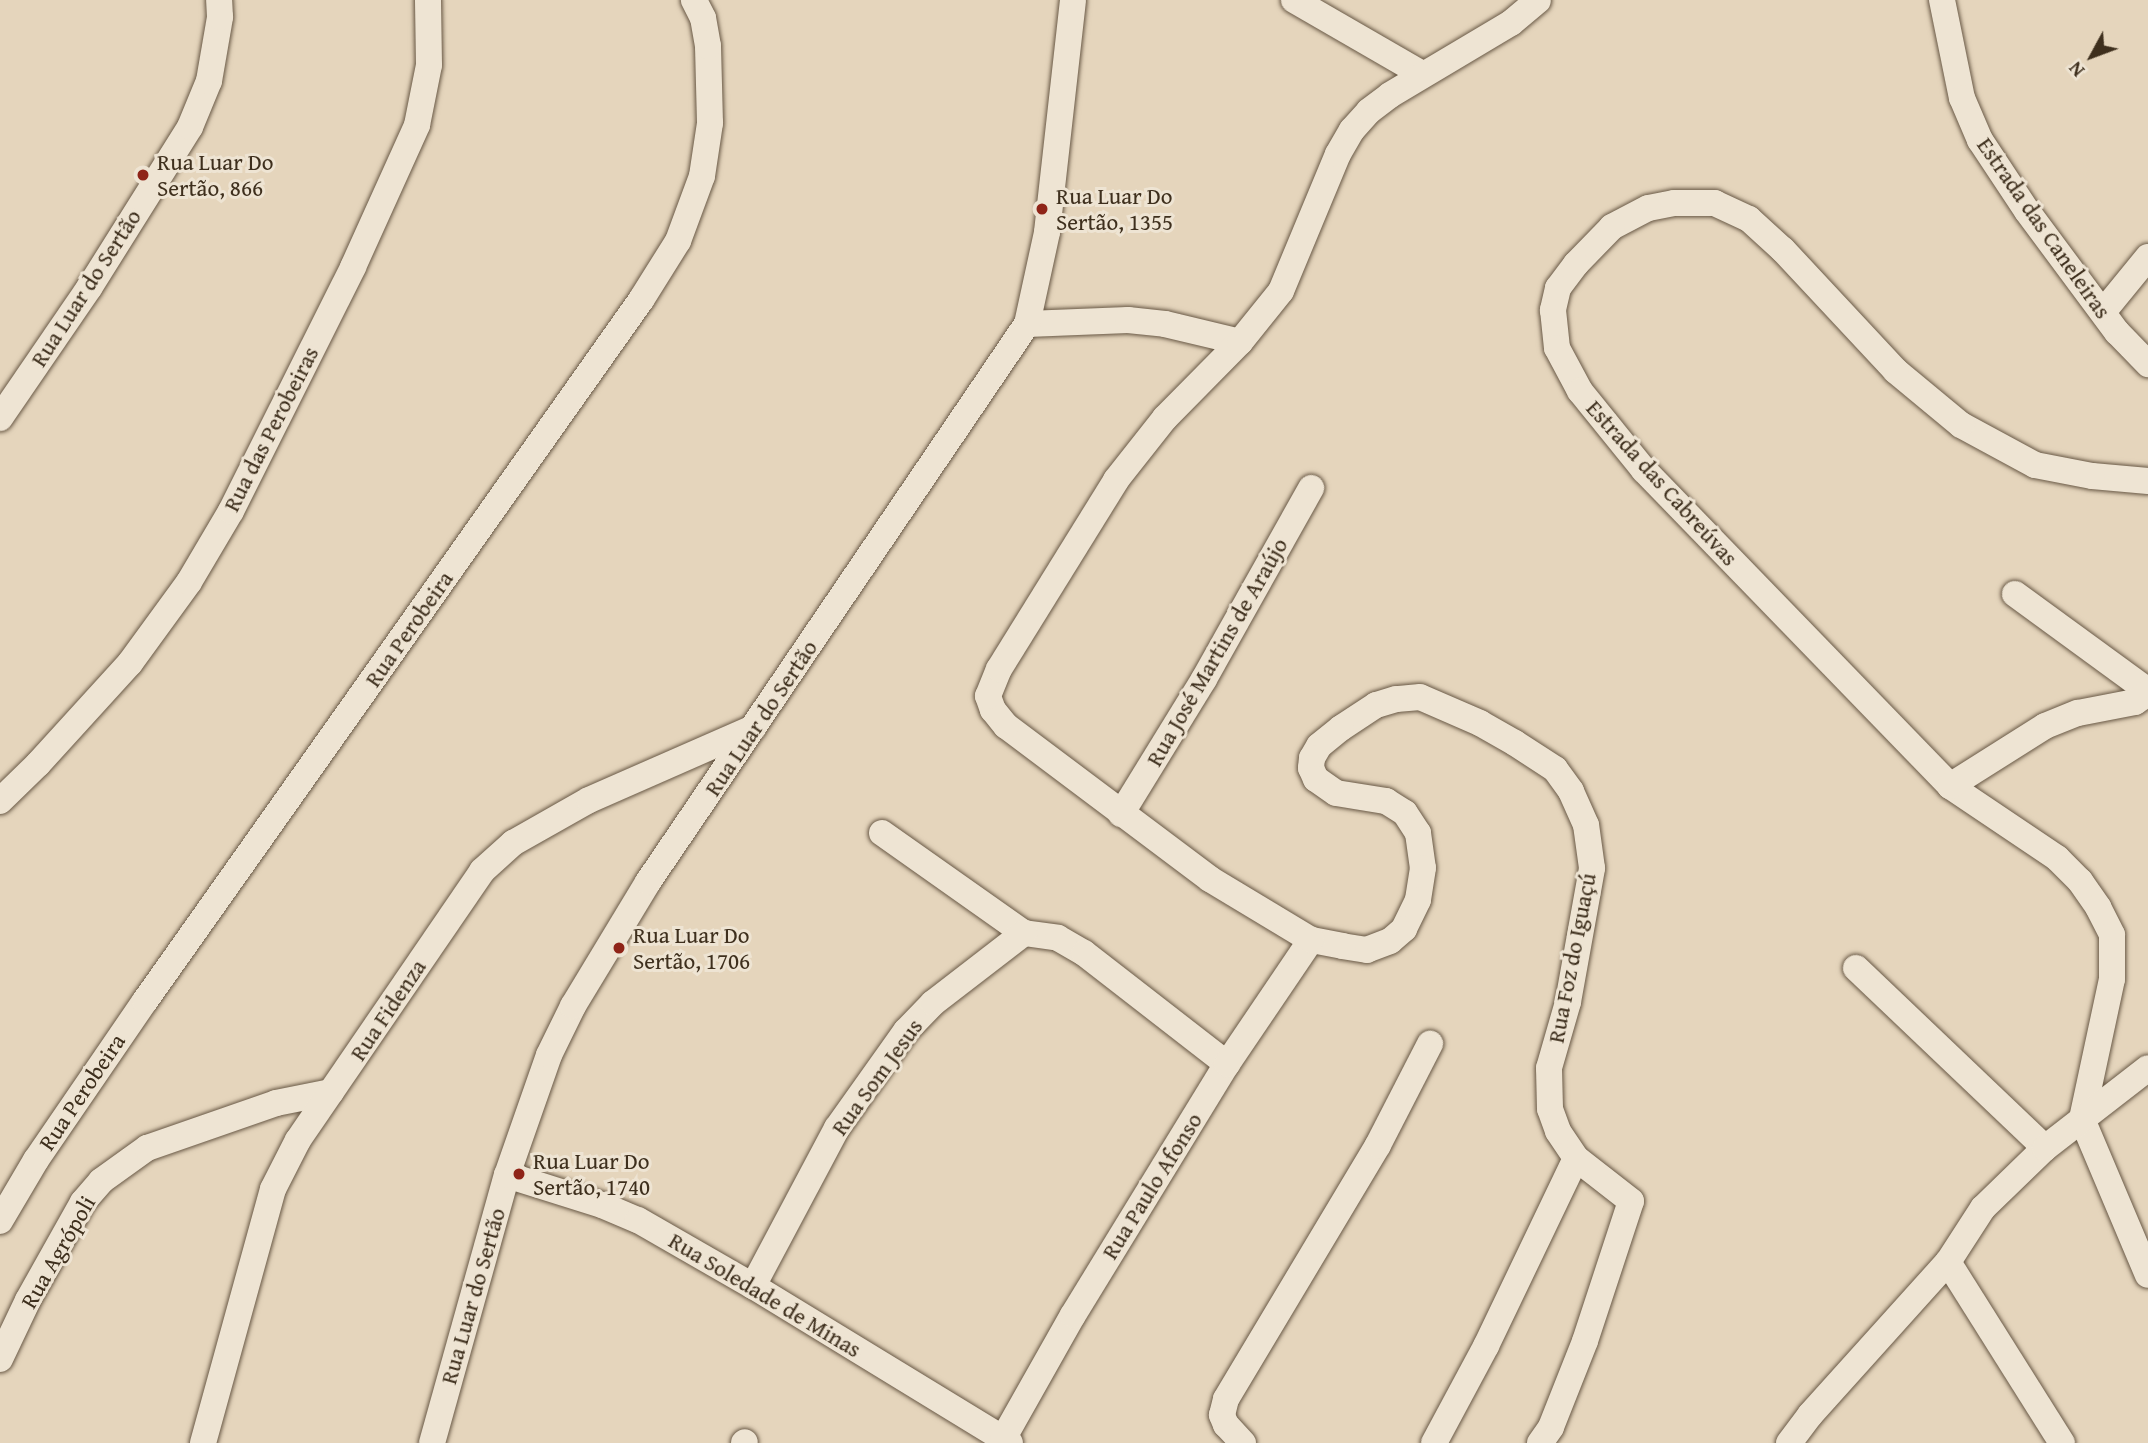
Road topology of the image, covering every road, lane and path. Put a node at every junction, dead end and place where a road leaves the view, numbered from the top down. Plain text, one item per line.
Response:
1 (219, 0) edge
2 (428, 0) edge
3 (694, 0) edge
4 (1073, 0) edge
5 (1294, 0) edge
6 (1538, 0) edge
7 (1942, 0) edge
8 (1422, 74) junction
9 (2148, 257) edge
10 (2103, 312) junction
11 (1027, 324) junction
12 (1240, 342) junction
13 (2148, 364) edge
14 (0, 418) edge
15 (2148, 481) edge
16 (1311, 488) dead end
17 (2015, 594) dead end
18 (2148, 692) edge
19 (753, 728) junction
20 (1951, 786) junction
21 (0, 801) edge
22 (1121, 814) junction
23 (882, 833) dead end
24 (1024, 933) junction
25 (1311, 940) junction
26 (1856, 968) dead end
27 (1430, 1044) dead end
28 (1227, 1064) junction
29 (2148, 1068) edge
30 (331, 1093) junction
31 (2082, 1119) junction
32 (2045, 1148) junction
33 (1576, 1158) junction
34 (507, 1175) junction
35 (0, 1221) edge
36 (1948, 1262) junction
37 (2148, 1275) edge
38 (753, 1286) junction
39 (0, 1359) edge
40 (1007, 1441) edge
41 (203, 1443) edge
42 (432, 1443) edge
43 (1243, 1443) edge
44 (1434, 1443) edge
45 (1540, 1443) edge
46 (1789, 1443) edge
47 (2062, 1443) edge

1 - 14 street, Rua Luar do Sertão
2 - 21 street, Rua das Perobeiras
3 - 35 street, Rua Perobeira
4 - 11 street, Rua Luar do Sertão
5 - 8 street
6 - 8 street
7 - 10 street, Estrada das Caneleiras
8 - 12 street
9 - 10 street
10 - 13 street, Estrada das Caneleiras
11 - 12 street
11 - 19 street, Rua Luar do Sertão
12 - 22 street, Rua Foz do Iguaçú
15 - 20 street, Estrada das Cabreúvas
16 - 22 street, Rua José Martins de Araújo
17 - 18 street
18 - 20 street
19 - 30 street, Rua Fidenza
19 - 34 street, Rua Luar do Sertão
20 - 31 street, Estrada das Cabreúvas
22 - 25 street, Rua Foz do Iguaçú
23 - 24 street
24 - 28 street
24 - 38 street, Rua Som Jesus
25 - 28 street, Rua Paulo Afonso
25 - 33 street, Rua Foz do Iguaçú
26 - 32 street
27 - 43 street
28 - 40 street, Rua Paulo Afonso
29 - 31 street
30 - 39 street, Rua Agrópoli
30 - 41 street, Rua Fidenza
31 - 32 street
31 - 37 street
32 - 36 street
33 - 44 street
33 - 45 street
34 - 38 street, Rua Soledade de Minas
34 - 42 street, Rua Luar do Sertão
36 - 46 street
36 - 47 street
38 - 40 street, Rua Soledade de Minas

